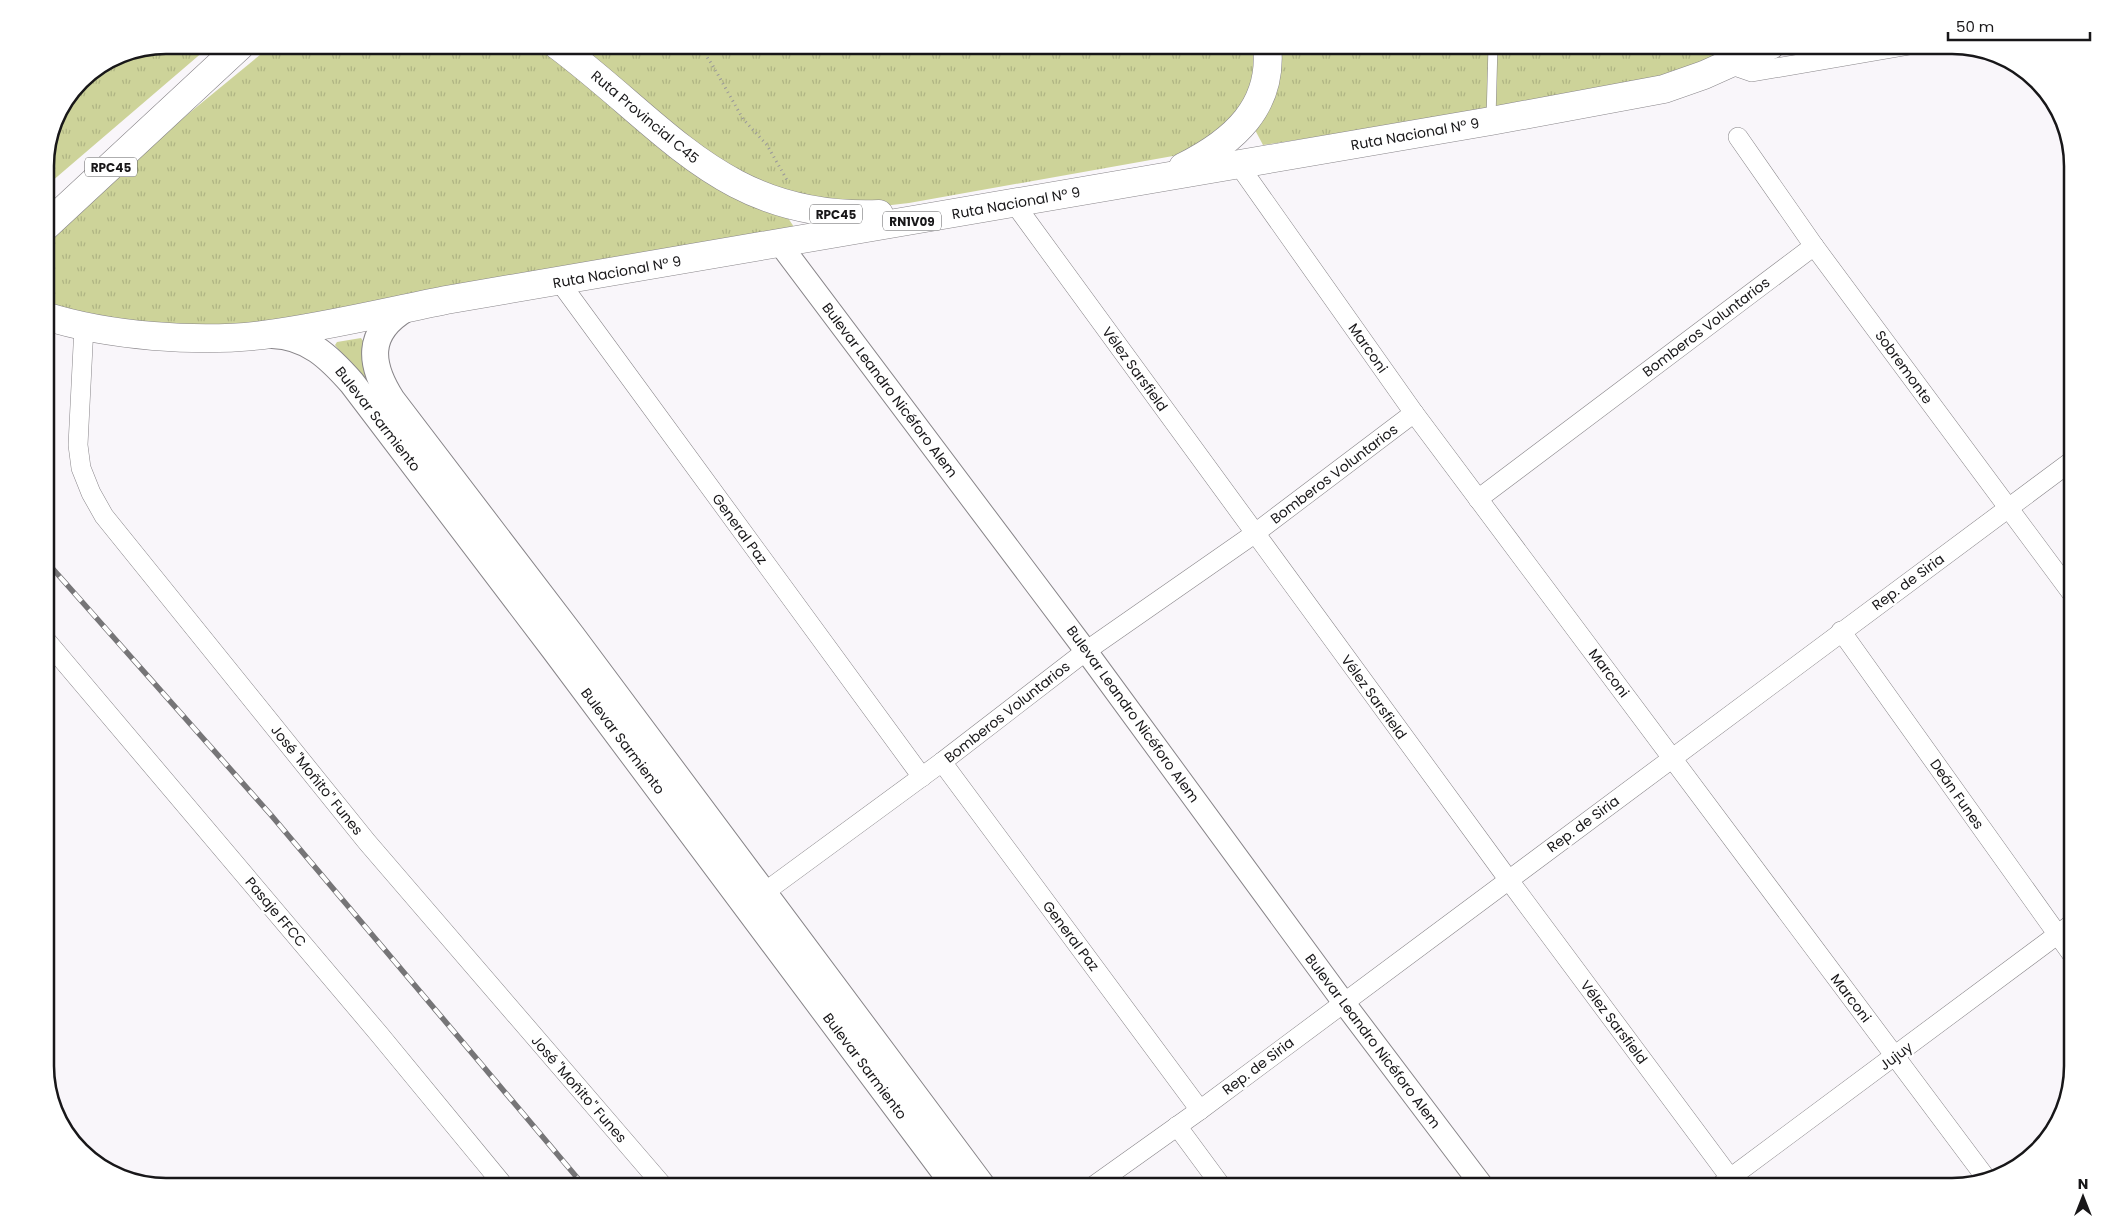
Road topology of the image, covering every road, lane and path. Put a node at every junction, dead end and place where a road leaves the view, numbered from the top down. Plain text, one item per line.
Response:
1 (231, 54) edge
2 (247, 54) edge
3 (569, 54) edge
4 (705, 54) edge
5 (1267, 54) edge
6 (1493, 54) edge
7 (1751, 54) edge
8 (1857, 54) edge
9 (1729, 64) junction
10 (176, 106) junction
11 (1491, 121) junction
12 (1738, 137) dead end
13 (1238, 164) junction
14 (1162, 177) junction
15 (1014, 203) junction
16 (798, 208) junction
17 (971, 211) junction
18 (54, 219) edge
19 (780, 244) junction
20 (1814, 246) junction
21 (559, 282) junction
22 (405, 309) junction
23 (54, 318) edge
24 (84, 326) junction
25 (262, 335) junction
26 (383, 406) junction
27 (1414, 413) junction
28 (2064, 467) edge
29 (1478, 499) junction
30 (2008, 508) junction
31 (1254, 534) junction
32 (2064, 583) edge
33 (1841, 632) junction
34 (54, 651) edge
35 (1086, 651) junction
36 (1672, 758) junction
37 (942, 762) junction
38 (922, 777) junction
39 (1508, 879) junction
40 (754, 900) junction
41 (2064, 930) edge
42 (2057, 935) junction
43 (2064, 944) edge
44 (1344, 1003) junction
45 (1895, 1056) junction
46 (1200, 1110) junction
47 (1177, 1126) junction
48 (1983, 1174) edge
49 (498, 1178) edge
50 (656, 1178) edge
51 (950, 1178) edge
52 (976, 1178) edge
53 (1105, 1178) edge
54 (1215, 1178) edge
55 (1476, 1178) edge
56 (1725, 1178) edge
57 (1737, 1178) edge

1 - 10 main road, RPC45
2 - 10 main road, RPC45
3 - 16 main road, Ruta Provincial C45 / RPC45
4 - 16 path
5 - 14 main road, RN1V09
6 - 11 lane
7 - 9 main road, Ruta Nacional Nº 9 / RN1V09
8 - 9 street
9 - 11 main road, Ruta Nacional Nº 9 / RN1V09
10 - 18 main road, RPC45
11 - 13 main road, Ruta Nacional Nº 9 / RN1V09
12 - 20 street, Sobremonte
13 - 14 main road, Ruta Nacional Nº 9 / RN1V09
13 - 27 street, Marconi
14 - 15 main road, Ruta Nacional Nº 9 / RN1V09
15 - 17 main road, Ruta Nacional Nº 9 / RN1V09
15 - 31 street, Vélez Sarsfield
16 - 17 main road, RPC45
17 - 19 main road, Ruta Nacional Nº 9 / RN1V09
19 - 21 main road, Ruta Nacional Nº 9 / RN1V09
19 - 35 street, Bulevar Leandro Nicéforo Alem
20 - 29 street, Bomberos Voluntarios
20 - 30 street, Sobremonte
21 - 22 main road, Ruta Nacional Nº 9 / RN1V09
21 - 38 street, General Paz
22 - 25 main road, Ruta Nacional Nº 9 / RN1V09
22 - 26 main road, Bulevar Sarmiento
23 - 24 main road, Ruta Nacional Nº 9 / RN1V09
24 - 25 main road, Ruta Nacional Nº 9 / RN1V09
24 - 50 street, José "Moñito" Funes
25 - 26 main road, Bulevar Sarmiento
26 - 40 main road, Bulevar Sarmiento
27 - 29 street, Marconi
27 - 31 street, Bomberos Voluntarios
28 - 30 street, Rep. de Siria
29 - 36 street, Marconi
30 - 32 street, Sobremonte
30 - 33 street, Rep. de Siria
31 - 35 street, Bomberos Voluntarios
31 - 39 street, Vélez Sarsfield
33 - 36 street, Rep. de Siria
33 - 42 street, Deán Funes
34 - 49 street, Pasaje FFCC
35 - 37 street, Bomberos Voluntarios
35 - 44 street, Bulevar Leandro Nicéforo Alem
36 - 39 street, Rep. de Siria
36 - 45 street, Marconi
37 - 38 street, Bomberos Voluntarios
37 - 46 street, General Paz
38 - 40 street, Bomberos Voluntarios
39 - 44 street, Rep. de Siria
39 - 56 street, Vélez Sarsfield
40 - 51 main road, Bulevar Sarmiento
40 - 52 main road, Bulevar Sarmiento
41 - 42 street, Jujuy
42 - 43 street, Deán Funes
42 - 45 street, Jujuy
44 - 46 street, Rep. de Siria
44 - 55 street, Bulevar Leandro Nicéforo Alem
45 - 48 street, Marconi
45 - 57 street, Jujuy
46 - 47 street, Rep. de Siria
47 - 53 street, Rep. de Siria
47 - 54 street

